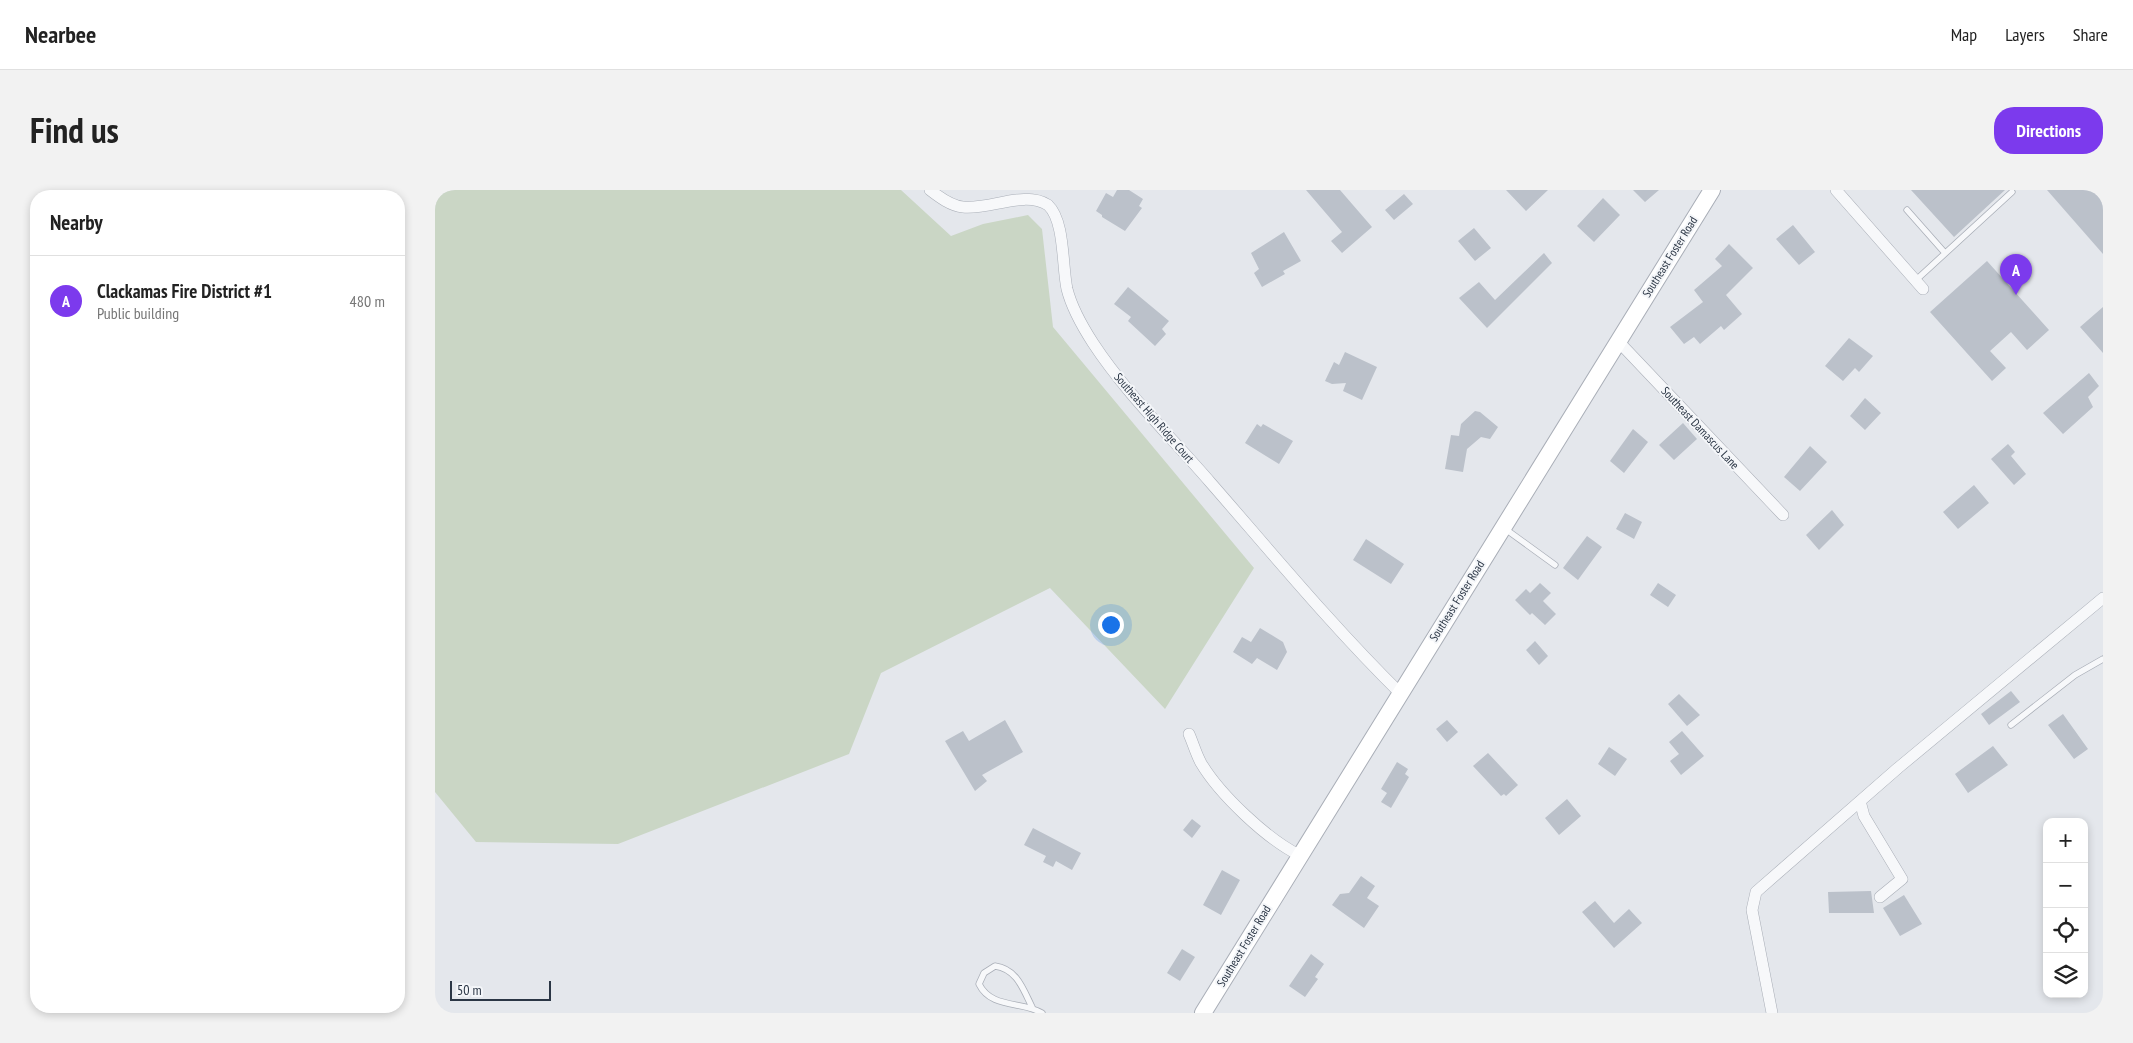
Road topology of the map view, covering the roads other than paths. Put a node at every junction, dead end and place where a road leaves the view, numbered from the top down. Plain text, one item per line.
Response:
1 (930, 190) edge
2 (1711, 190) edge
3 (1836, 190) edge
4 (2012, 192) dead end
5 (1907, 210) dead end
6 (1945, 253) junction
7 (1919, 285) joint
8 (1618, 341) junction
9 (1783, 515) dead end
10 (1503, 527) junction
11 (1555, 565) dead end
12 (2103, 598) edge
13 (2103, 659) edge
14 (1400, 693) junction
15 (2011, 724) dead end
16 (1189, 734) dead end
17 (1859, 801) junction
18 (1299, 856) junction
19 (1880, 897) dead end
20 (1032, 1007) junction
21 (1043, 1013) edge
22 (1203, 1013) edge
23 (1772, 1013) edge

1 - 14 street, Southeast High Ridge Court
2 - 8 main road, Southeast Foster Road
3 - 7 street
4 - 6 lane
5 - 6 lane
6 - 7 lane
8 - 9 street, Southeast Damascus Lane
8 - 10 main road, Southeast Foster Road
10 - 11 lane
10 - 14 main road, Southeast Foster Road
12 - 17 street
13 - 15 lane
14 - 18 main road, Southeast Foster Road
16 - 18 street
17 - 19 street
17 - 23 street
18 - 22 main road, Southeast Foster Road
20 - 20 lane
20 - 21 lane

